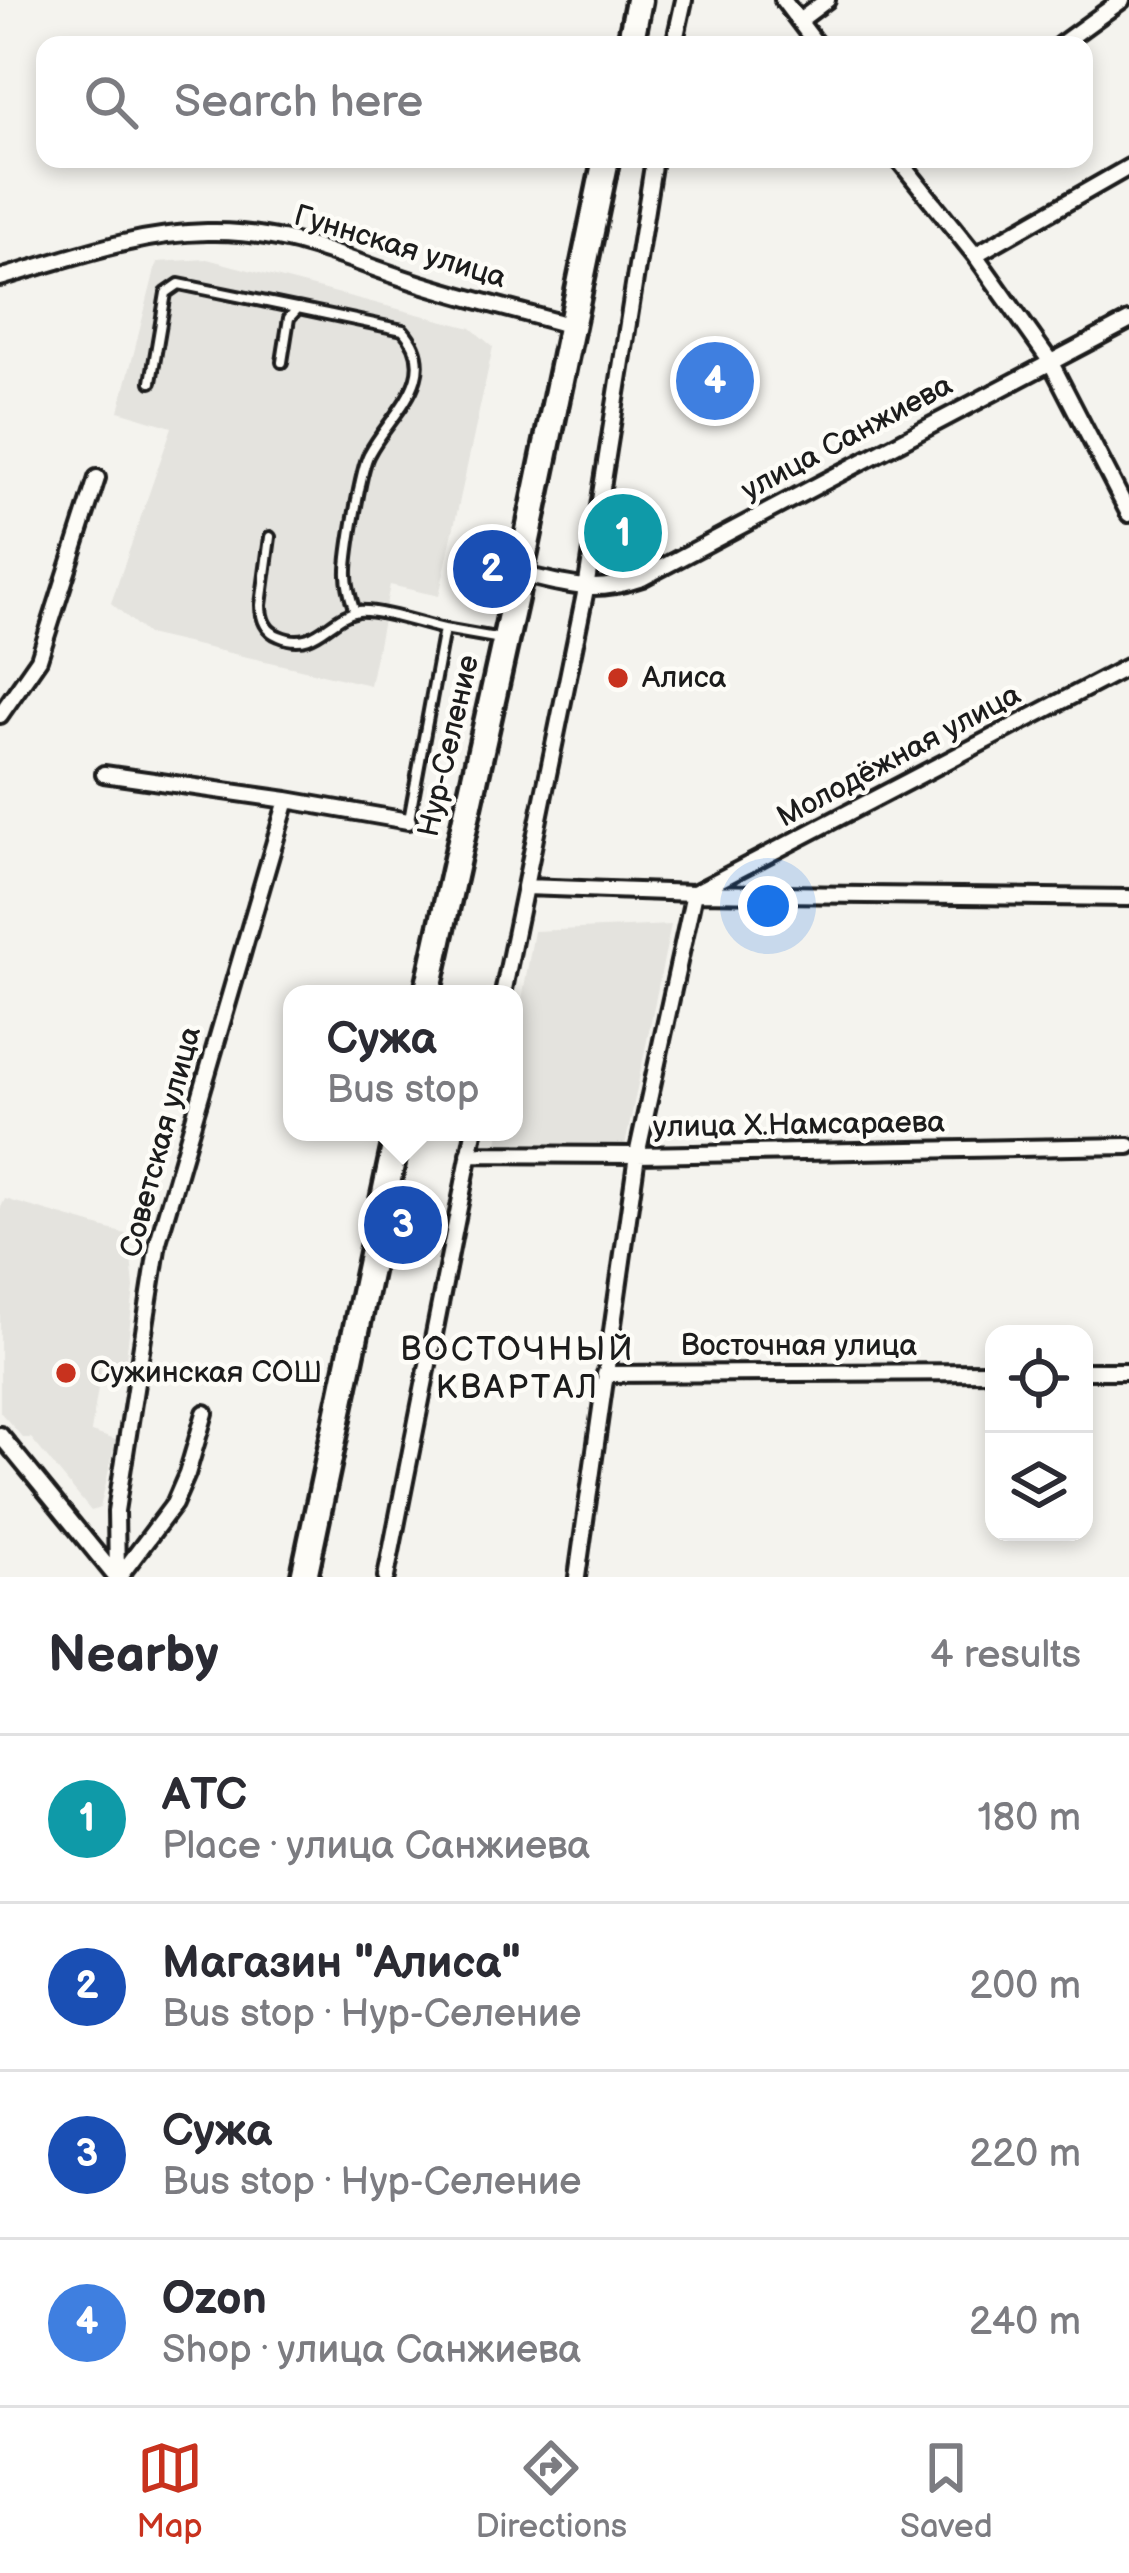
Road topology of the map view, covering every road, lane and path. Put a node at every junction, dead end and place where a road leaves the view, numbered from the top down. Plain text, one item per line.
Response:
1 (639, 0) edge
2 (684, 0) edge
3 (783, 0) edge
4 (827, 0) edge
5 (1122, 0) edge
6 (799, 21) junction
7 (632, 36) edge
8 (676, 36) edge
9 (810, 36) edge
10 (1072, 36) edge
11 (1129, 167) edge
12 (604, 168) edge
13 (653, 168) edge
14 (906, 168) edge
15 (975, 255) junction
16 (0, 278) edge
17 (298, 308) junction
18 (1129, 321) edge
19 (572, 326) junction
20 (1050, 361) junction
21 (282, 362) dead end
22 (151, 382) dead end
23 (97, 478) dead end
24 (1129, 514) edge
25 (271, 537) dead end
26 (520, 574) junction
27 (586, 589) junction
28 (355, 612) junction
29 (444, 628) junction
30 (504, 640) junction
31 (1129, 666) edge
32 (0, 715) edge
33 (104, 774) dead end
34 (287, 800) junction
35 (408, 821) joint
36 (525, 887) junction
37 (694, 893) junction
38 (1129, 898) edge
39 (429, 985) edge
40 (505, 985) edge
41 (396, 1141) edge
42 (472, 1141) edge
43 (1129, 1146) edge
44 (470, 1154) junction
45 (637, 1155) junction
46 (1129, 1370) edge
47 (1093, 1371) edge
48 (985, 1372) edge
49 (605, 1374) junction
50 (205, 1413) dead end
51 (0, 1435) edge
52 (117, 1577) edge
53 (304, 1577) edge
54 (386, 1577) edge
55 (577, 1577) edge

1 - 7 highway
2 - 8 street
3 - 6 street
4 - 6 street
5 - 10 street
6 - 9 street
11 - 15 street
12 - 19 highway, Нур-Селение
13 - 27 street
14 - 15 street
15 - 20 street
16 - 19 street, Гуннская улица
17 - 21 lane
17 - 22 lane
17 - 28 lane
18 - 20 street, улица Санжиева
19 - 26 highway, Нур-Селение
20 - 24 street
20 - 27 street, улица Санжиева
23 - 32 street
25 - 28 lane
26 - 27 street, улица Санжиева
26 - 30 highway, Нур-Селение
27 - 36 street
28 - 29 lane
29 - 30 lane
29 - 35 lane
30 - 39 highway, Нур-Селение
31 - 37 street, Молодёжная улица
33 - 34 street
34 - 35 street
34 - 52 street, Советская улица
36 - 37 street
36 - 40 street
37 - 38 street
37 - 45 street
41 - 53 highway
42 - 44 street
43 - 45 street, улица Х.Намсараева
44 - 45 street, улица Х.Намсараева
44 - 54 street
45 - 49 street
46 - 47 street
48 - 49 street, Восточная улица
49 - 55 street
50 - 52 street
51 - 52 street

